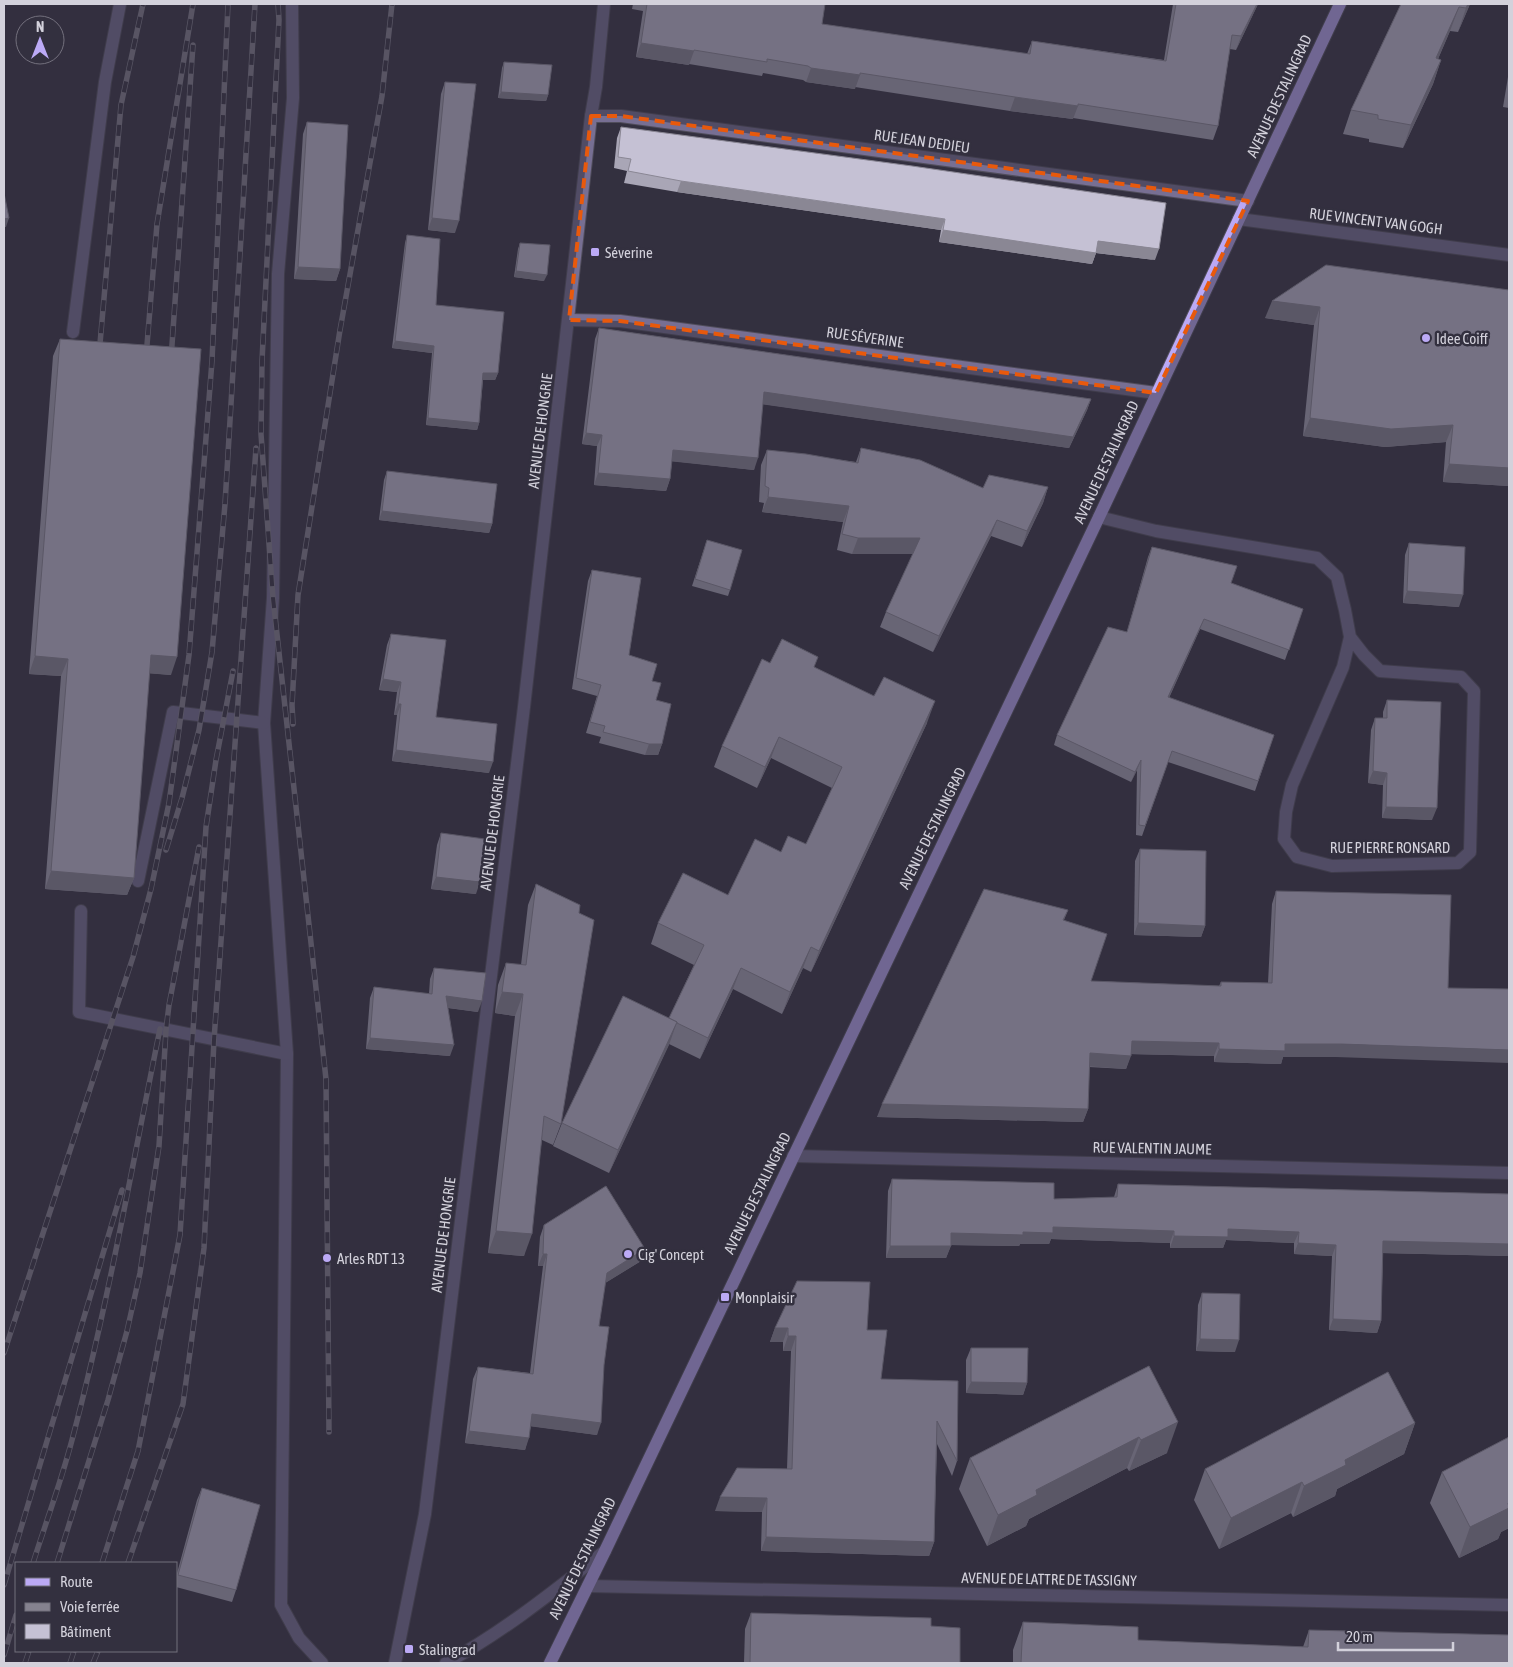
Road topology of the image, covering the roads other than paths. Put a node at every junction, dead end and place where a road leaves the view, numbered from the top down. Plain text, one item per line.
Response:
1 (120, 4) edge
2 (292, 4) edge
3 (604, 4) edge
4 (1340, 4) edge
5 (591, 116) junction
6 (1248, 201) junction
7 (1239, 219) junction
8 (1509, 254) edge
9 (569, 320) junction
10 (73, 332) dead end
11 (1156, 392) junction
12 (1099, 517) junction
13 (1350, 638) junction
14 (264, 722) junction
15 (138, 880) edge
16 (81, 911) dead end
17 (287, 1054) junction
18 (793, 1156) junction
19 (1509, 1173) edge
20 (605, 1551) junction
21 (588, 1586) junction
22 (1509, 1605) edge
23 (322, 1663) edge
24 (395, 1663) edge
25 (446, 1663) edge
26 (550, 1663) edge

1 - 10 street
2 - 14 street
3 - 5 street, AVENUE DE HONGRIE
4 - 6 main road, AVENUE DE STALINGRAD
5 - 6 street, RUE JEAN DEDIEU
5 - 9 street, AVENUE DE HONGRIE
6 - 7 main road, AVENUE DE STALINGRAD
7 - 8 street, RUE VINCENT VAN GOGH
7 - 11 main road, AVENUE DE STALINGRAD
9 - 11 street, RUE SÉVERINE
9 - 24 street, AVENUE DE HONGRIE
11 - 12 main road, AVENUE DE STALINGRAD
12 - 13 street, RUE PIERRE RONSARD
12 - 18 main road, AVENUE DE STALINGRAD
13 - 13 street, RUE PIERRE RONSARD
14 - 15 street
14 - 17 street
16 - 17 street
17 - 23 street
18 - 19 street, RUE VALENTIN JAUME
18 - 20 main road, AVENUE DE STALINGRAD
20 - 21 main road, AVENUE DE STALINGRAD
20 - 25 street
21 - 22 street, AVENUE DE LATTRE DE TASSIGNY
21 - 26 main road, AVENUE DE STALINGRAD

